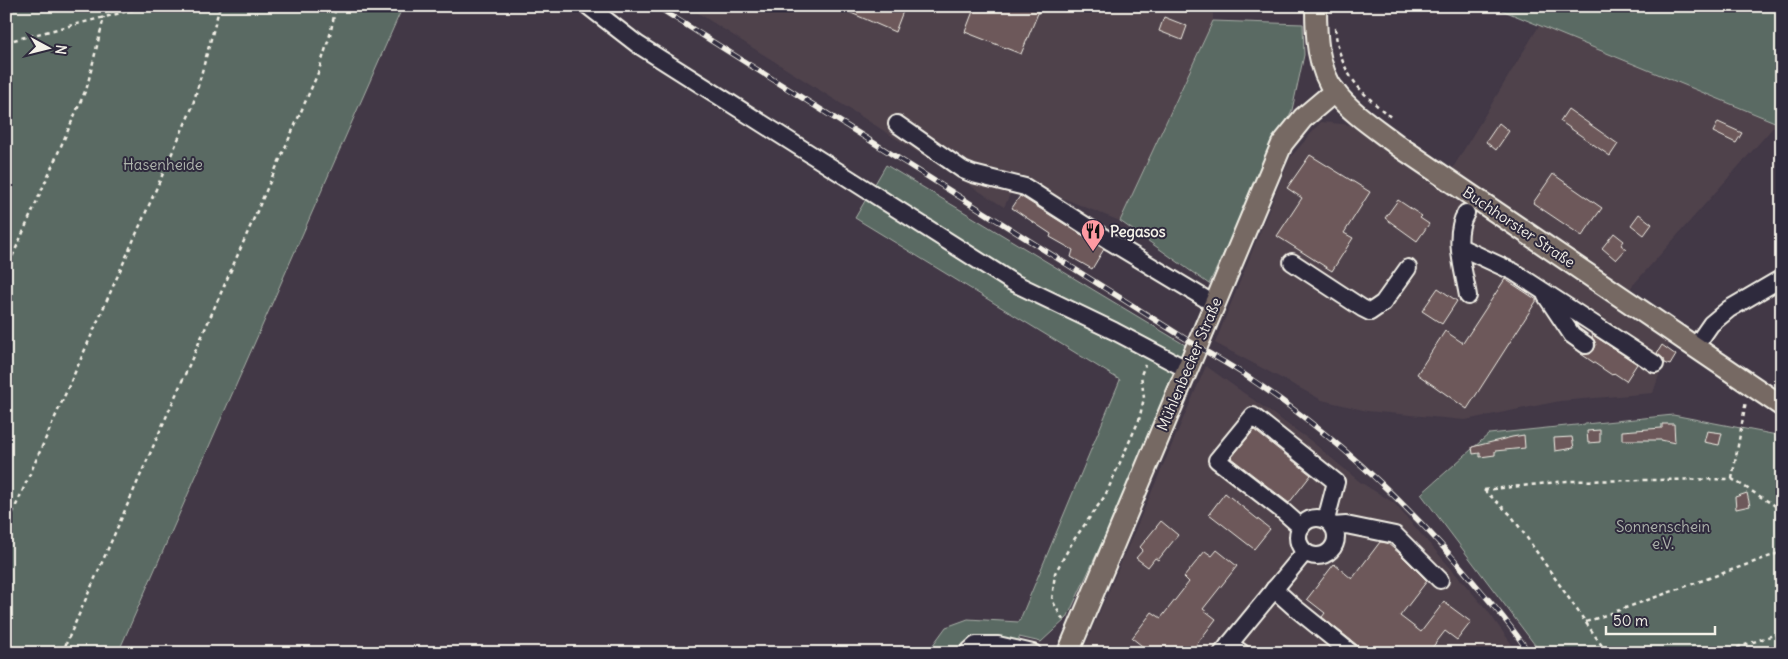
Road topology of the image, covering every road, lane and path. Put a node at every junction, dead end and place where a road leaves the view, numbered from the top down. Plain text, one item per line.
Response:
1 (97, 6) edge
2 (148, 6) edge
3 (220, 6) edge
4 (336, 6) edge
5 (588, 6) edge
6 (1316, 6) edge
7 (112, 15) junction
8 (104, 17) junction
9 (1334, 20) dead end
10 (6, 42) edge
11 (1335, 91) junction
12 (897, 124) dead end
13 (1400, 124) dead end
14 (1466, 213) dead end
15 (1460, 247) junction
16 (1292, 262) dead end
17 (1408, 268) dead end
18 (6, 271) edge
19 (1782, 278) edge
20 (1540, 288) junction
21 (1468, 296) dead end
22 (1214, 304) junction
23 (1586, 345) dead end
24 (1695, 346) junction
25 (1150, 350) junction
26 (1654, 364) dead end
27 (1186, 369) junction
28 (1749, 383) junction
29 (1782, 406) edge
30 (1732, 479) junction
31 (1782, 510) edge
32 (1329, 523) junction
33 (1301, 527) junction
34 (6, 528) edge
35 (1305, 552) junction
36 (1782, 552) edge
37 (1440, 580) dead end
38 (1274, 589) junction
39 (1586, 622) junction
40 (1782, 632) edge
41 (1076, 633) junction
42 (1231, 650) edge
43 (62, 653) edge
44 (967, 653) edge
45 (1033, 653) edge
46 (1068, 653) edge
47 (1351, 653) edge
48 (1607, 653) edge
49 (1722, 653) edge

1 - 7 path
2 - 7 path
3 - 34 path
4 - 43 path
5 - 25 street
6 - 11 main road, Buchhorster Straße
7 - 8 path
8 - 10 path
8 - 18 path
9 - 13 path
11 - 22 main road, Mühlenbecker Straße
11 - 24 main road, Buchhorster Straße
12 - 22 street
14 - 15 street
15 - 20 street
15 - 21 street
16 - 17 street
19 - 24 street
20 - 23 street
20 - 26 street
22 - 27 main road, Mühlenbecker Straße
24 - 28 main road, Buchhorster Straße
25 - 27 street
25 - 41 path
27 - 41 main road, Mühlenbecker Straße
28 - 29 main road, Buchhorster Straße
28 - 30 path
30 - 31 path
30 - 39 path
32 - 33 street
32 - 33 street
32 - 35 street
32 - 37 street
33 - 35 street
35 - 38 street
36 - 39 path
38 - 42 street
38 - 47 street
39 - 48 path
40 - 49 path
41 - 46 main road, Mühlenbecker Straße
44 - 45 street

